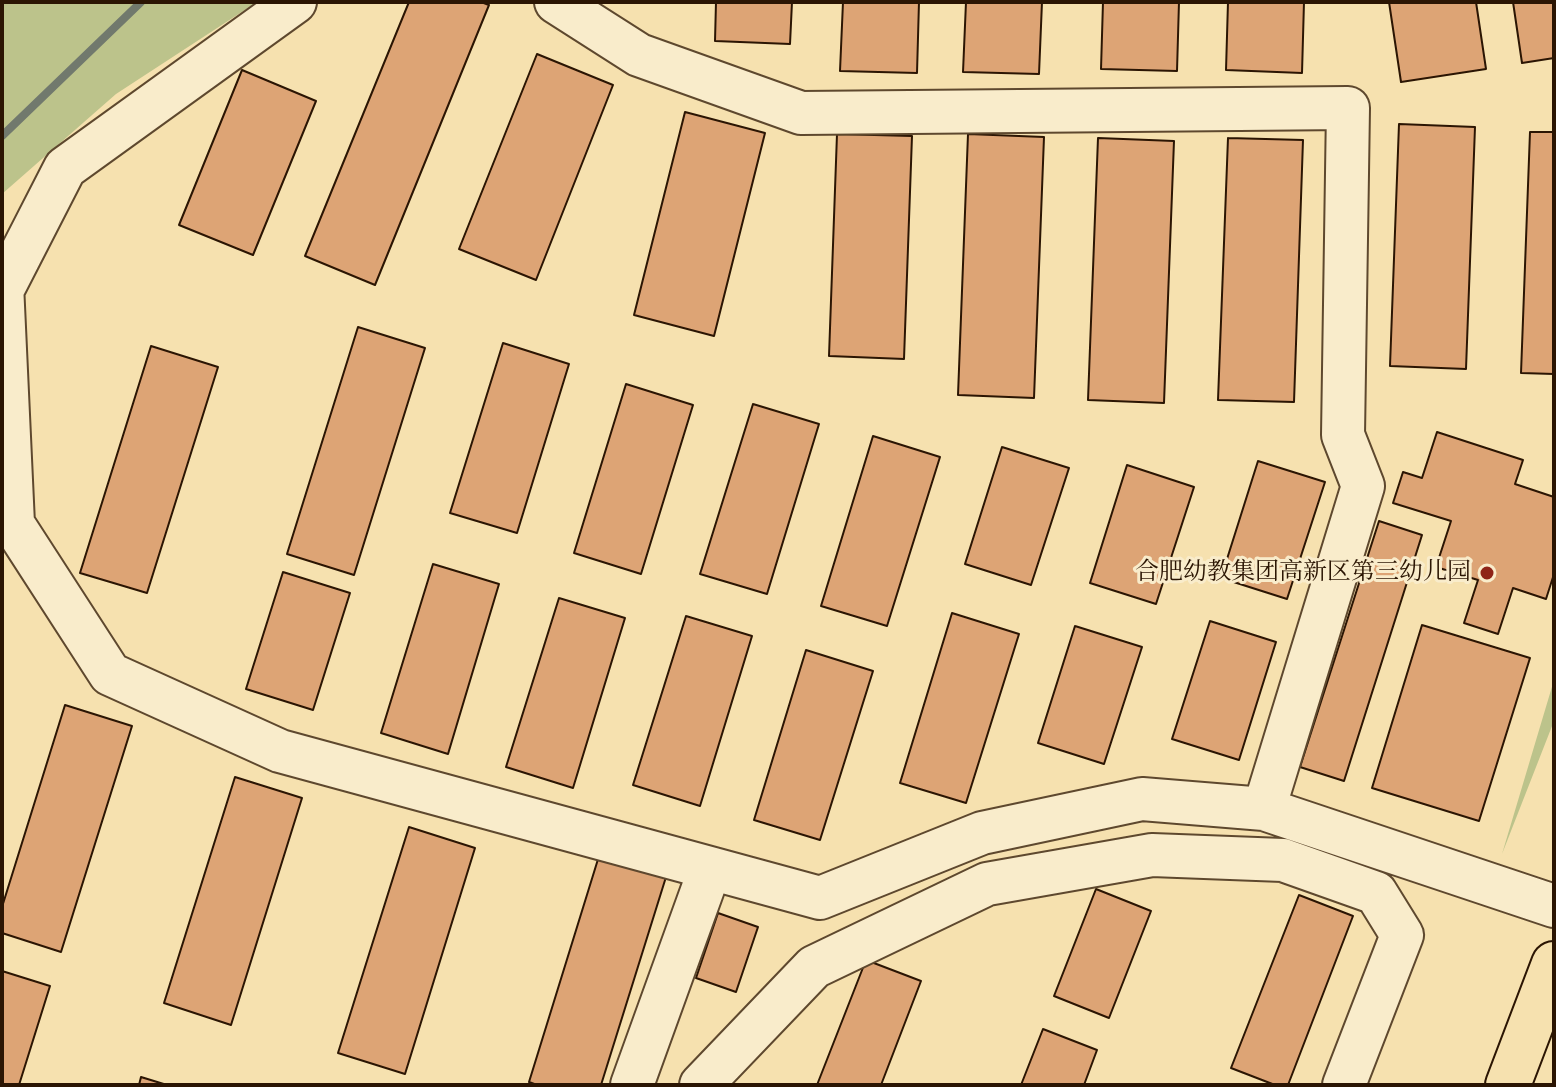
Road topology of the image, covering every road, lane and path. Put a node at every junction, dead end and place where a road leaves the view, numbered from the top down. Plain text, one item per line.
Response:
1 (295, 2) edge
2 (556, 2) edge
3 (3, 286) edge
4 (1264, 809) junction
5 (710, 869) junction
6 (1554, 906) edge
7 (1554, 964) edge
8 (632, 1085) edge
9 (701, 1085) edge
10 (1344, 1085) edge
11 (1508, 1085) edge

1 - 3 street
2 - 4 street
3 - 5 street
4 - 5 street
4 - 6 street
5 - 8 street
7 - 11 main road
9 - 10 street

